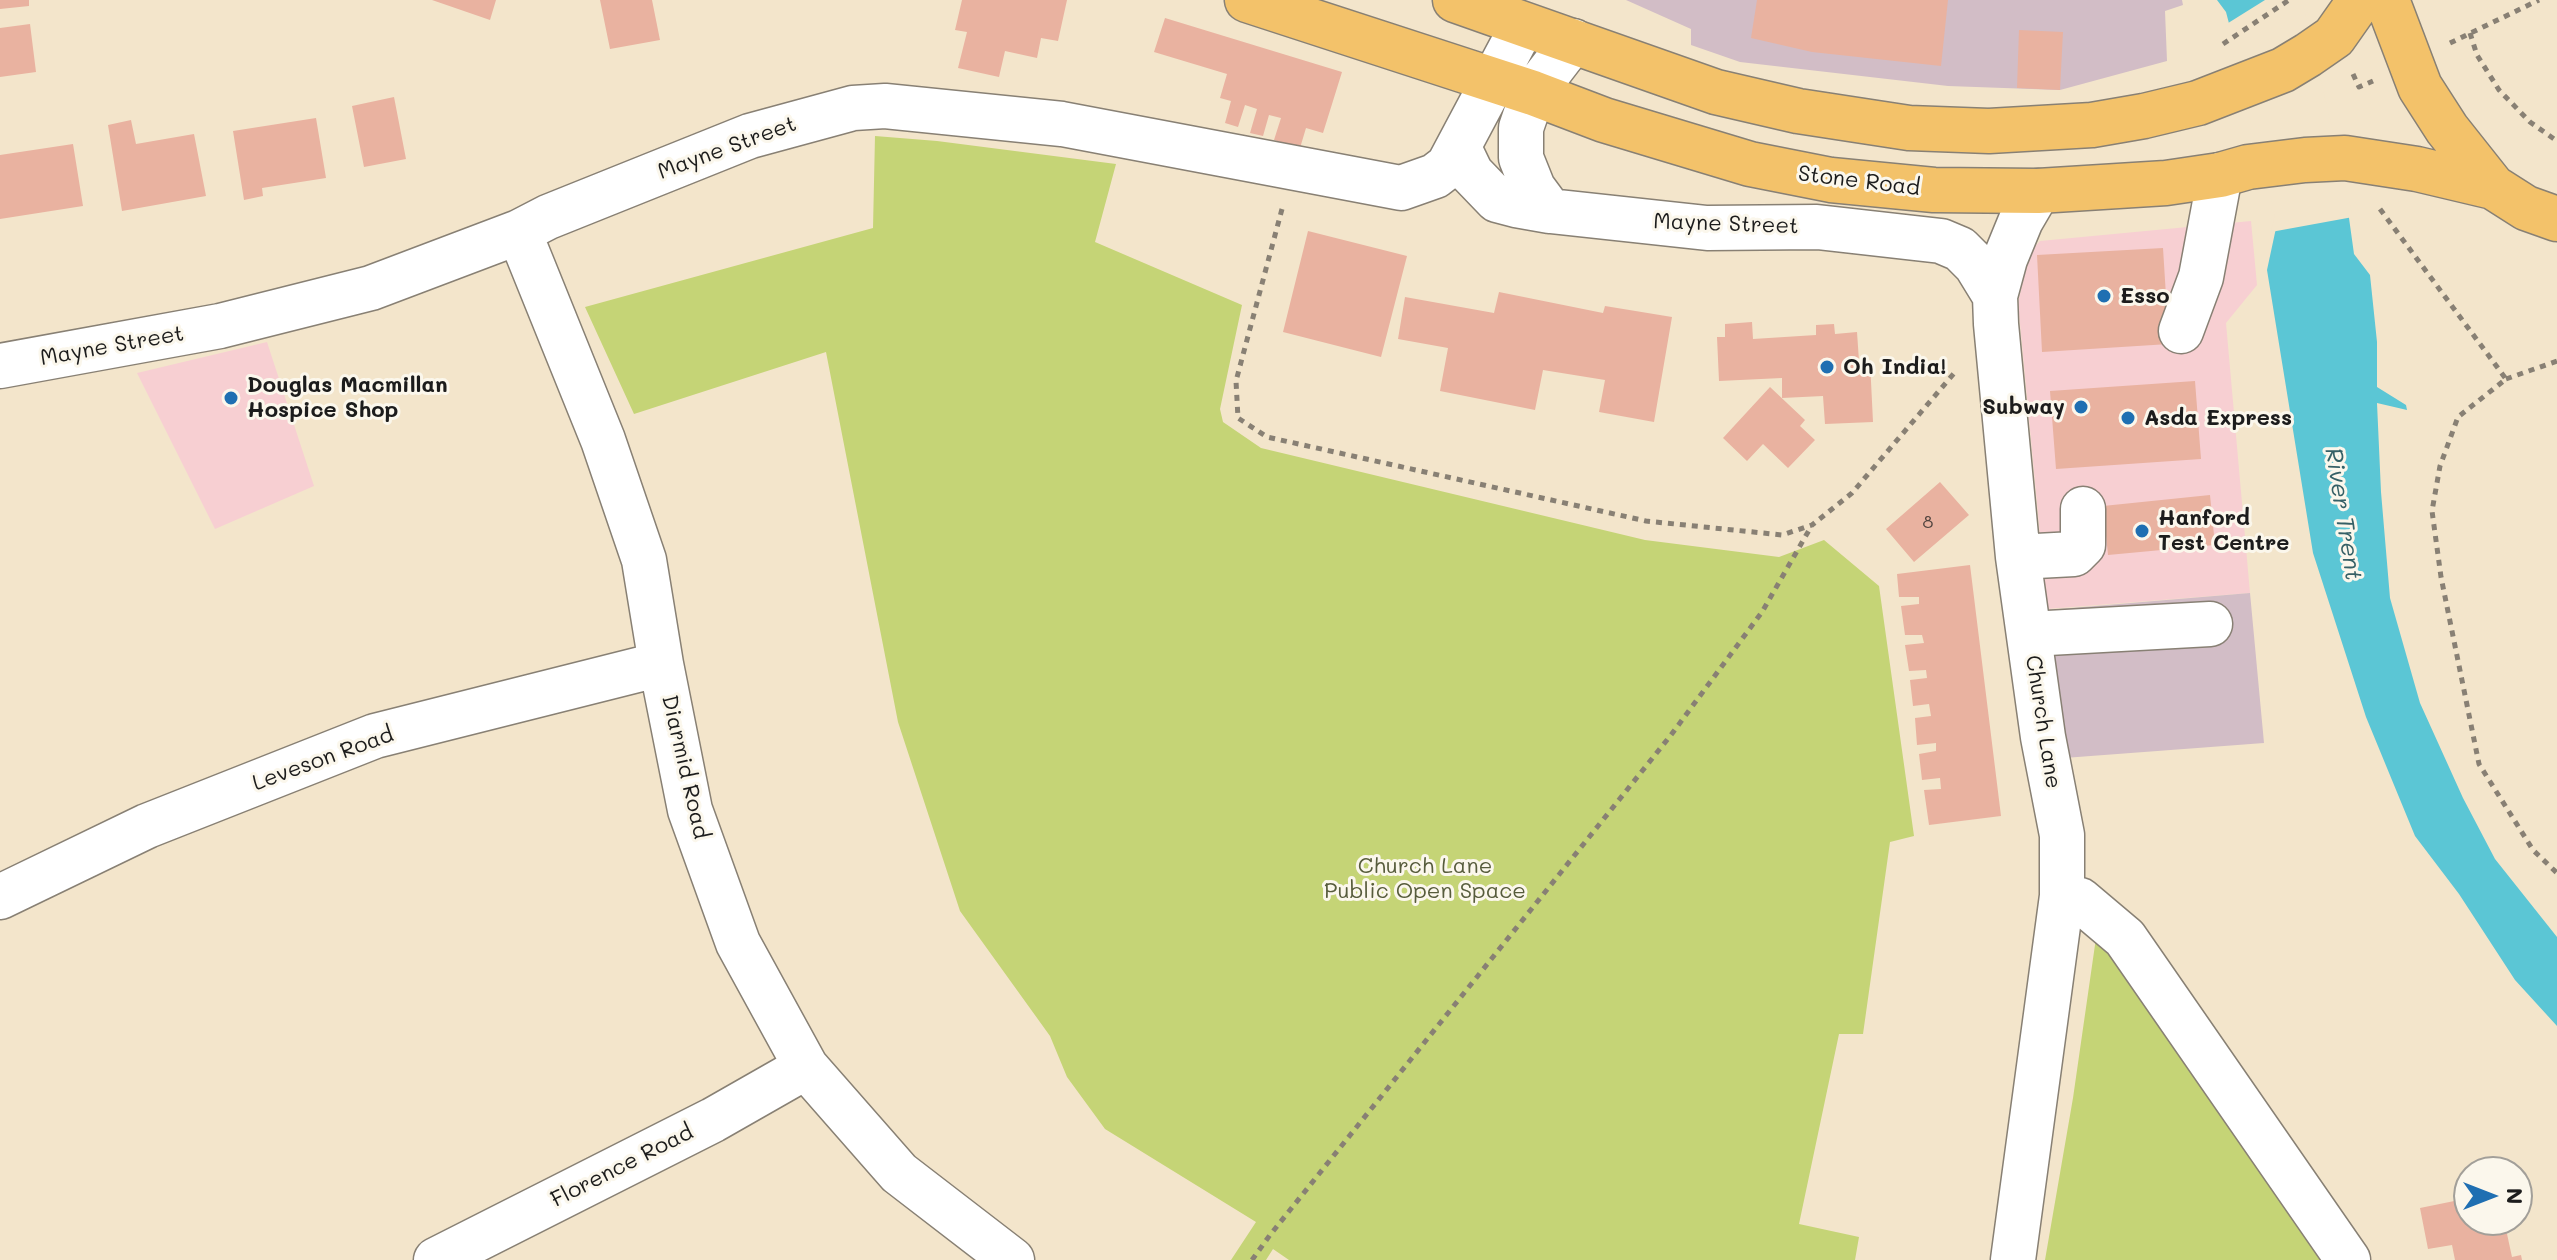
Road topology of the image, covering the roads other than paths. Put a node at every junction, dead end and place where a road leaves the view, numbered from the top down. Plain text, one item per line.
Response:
1 (1247, 0) edge
2 (1455, 0) edge
3 (2383, 1) edge
4 (1523, 25) junction
5 (1573, 41) junction
6 (1492, 80) junction
7 (1533, 93) junction
8 (1459, 148) junction
9 (2234, 171) junction
10 (2038, 191) junction
11 (2525, 205) edge
12 (1550, 211) junction
13 (519, 232) junction
14 (2557, 238) edge
15 (1996, 310) junction
16 (2181, 331) dead end
17 (0, 366) edge
18 (2083, 509) dead end
19 (2018, 557) junction
20 (2210, 624) dead end
21 (2030, 634) junction
22 (661, 664) junction
23 (2062, 896) junction
24 (0, 897) edge
25 (806, 1067) junction
26 (436, 1260) edge
27 (1012, 1260) edge
28 (2013, 1260) edge
29 (2348, 1260) edge

1 - 6 highway, Stone Road
2 - 4 highway
3 - 5 highway
3 - 11 highway
4 - 5 highway
4 - 6 street, Mayne Street
5 - 7 street
6 - 7 highway, Stone Road
6 - 8 street, Mayne Street
7 - 10 highway, Stone Road
7 - 12 street
8 - 12 street, Mayne Street
8 - 13 street, Mayne Street
9 - 10 highway, Stone Road
9 - 11 highway, Stone Road
9 - 16 street
10 - 15 street, Church Lane
11 - 14 highway
12 - 15 street, Mayne Street
13 - 17 street, Mayne Street
13 - 22 street, Diarmid Road
15 - 19 street, Church Lane
18 - 19 street
19 - 21 street, Church Lane
20 - 21 street
21 - 23 street, Church Lane
22 - 24 street, Leveson Road
22 - 25 street, Diarmid Road
23 - 28 street, Church Lane
23 - 29 street
25 - 26 street, Florence Road
25 - 27 street, Diarmid Road

